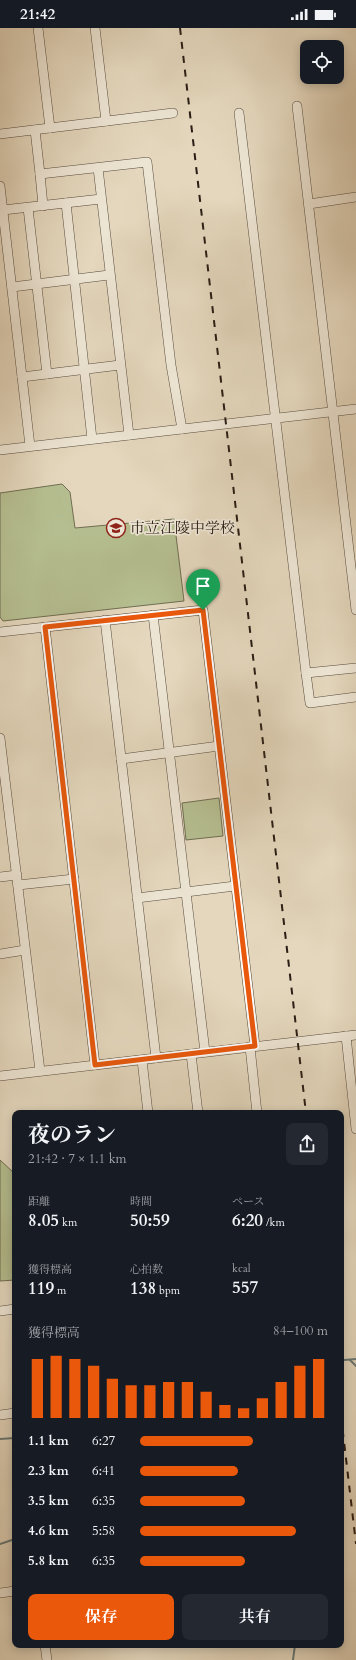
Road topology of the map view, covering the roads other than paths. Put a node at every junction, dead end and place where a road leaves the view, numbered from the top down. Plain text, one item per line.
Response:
1 (38, 28) edge
2 (94, 28) edge
3 (297, 106) dead end
4 (173, 113) dead end
5 (239, 113) dead end
6 (106, 121) junction
7 (50, 128) junction
8 (35, 130) junction
9 (0, 134) edge
10 (98, 168) junction
11 (40, 174) junction
12 (0, 186) edge
13 (356, 197) edge
14 (101, 199) junction
15 (66, 203) junction
16 (309, 204) junction
17 (43, 206) junction
18 (28, 208) junction
19 (3, 210) junction
20 (109, 275) junction
21 (73, 279) junction
22 (37, 284) junction
23 (12, 287) junction
24 (120, 365) junction
25 (84, 369) junction
26 (47, 374) junction
27 (22, 376) junction
28 (356, 409) edge
29 (334, 411) junction
30 (275, 418) junction
31 (182, 429) junction
32 (129, 435) junction
33 (92, 439) junction
34 (30, 446) junction
35 (0, 450) edge
36 (356, 610) edge
37 (154, 615) junction
38 (105, 620) junction
39 (45, 627) junction
40 (0, 632) edge
41 (356, 668) edge
42 (306, 673) junction
43 (356, 697) edge
44 (0, 738) edge
45 (219, 746) junction
46 (170, 753) junction
47 (121, 759) junction
48 (4, 800) edge
49 (16, 875) junction
50 (0, 876) edge
51 (74, 879) junction
52 (18, 885) junction
53 (235, 886) junction
54 (186, 892) junction
55 (137, 898) junction
56 (25, 950) junction
57 (0, 954) edge
58 (356, 1035) edge
59 (346, 1036) junction
60 (252, 1047) junction
61 (205, 1052) junction
62 (192, 1054) junction
63 (156, 1058) junction
64 (142, 1060) junction
65 (95, 1065) junction
66 (40, 1071) junction
67 (0, 1076) edge
68 (148, 1110) edge
69 (198, 1110) edge
70 (257, 1110) edge
71 (356, 1129) edge
72 (12, 1309) edge
73 (0, 1311) edge
74 (12, 1413) edge
75 (0, 1415) edge
76 (12, 1591) edge
77 (0, 1593) edge
78 (45, 1648) edge
79 (47, 1660) edge

1 - 7 street
2 - 6 street
3 - 16 street
4 - 6 street
5 - 30 street
6 - 7 street
7 - 8 street
8 - 9 street
8 - 11 street
10 - 11 street
10 - 14 street
10 - 31 street
11 - 17 street
12 - 19 street
13 - 16 street
14 - 15 street
14 - 20 street
15 - 17 street
15 - 21 street
16 - 29 street
17 - 18 street
18 - 19 street
18 - 22 street
19 - 23 street
20 - 21 street
20 - 24 street
21 - 22 street
21 - 25 street
22 - 23 street
22 - 26 street
23 - 27 street
24 - 25 street
24 - 32 street
25 - 26 street
25 - 33 street
26 - 27 street
27 - 34 street
28 - 29 street
29 - 30 street
29 - 36 street
30 - 31 street
30 - 42 street
31 - 32 street
32 - 33 street
33 - 34 street
34 - 35 street
37 - 38 street
37 - 45 street
37 - 46 street
38 - 39 street
38 - 47 street
39 - 40 street
39 - 51 street
41 - 42 street
42 - 43 street
44 - 48 street
45 - 46 street
45 - 53 street
46 - 47 street
46 - 54 street
47 - 55 street
48 - 49 street
49 - 50 street
49 - 52 street
51 - 52 street
51 - 65 street
52 - 56 street
53 - 54 street
53 - 60 street
54 - 55 street
54 - 61 street
55 - 63 street
56 - 57 street
56 - 66 street
58 - 59 street
59 - 60 street
59 - 71 street
60 - 61 street
60 - 70 street
61 - 62 street
62 - 63 street
62 - 69 street
63 - 64 street
64 - 65 street
64 - 68 street
65 - 66 street
66 - 67 street
72 - 73 street
74 - 75 street
76 - 77 street
78 - 79 street

